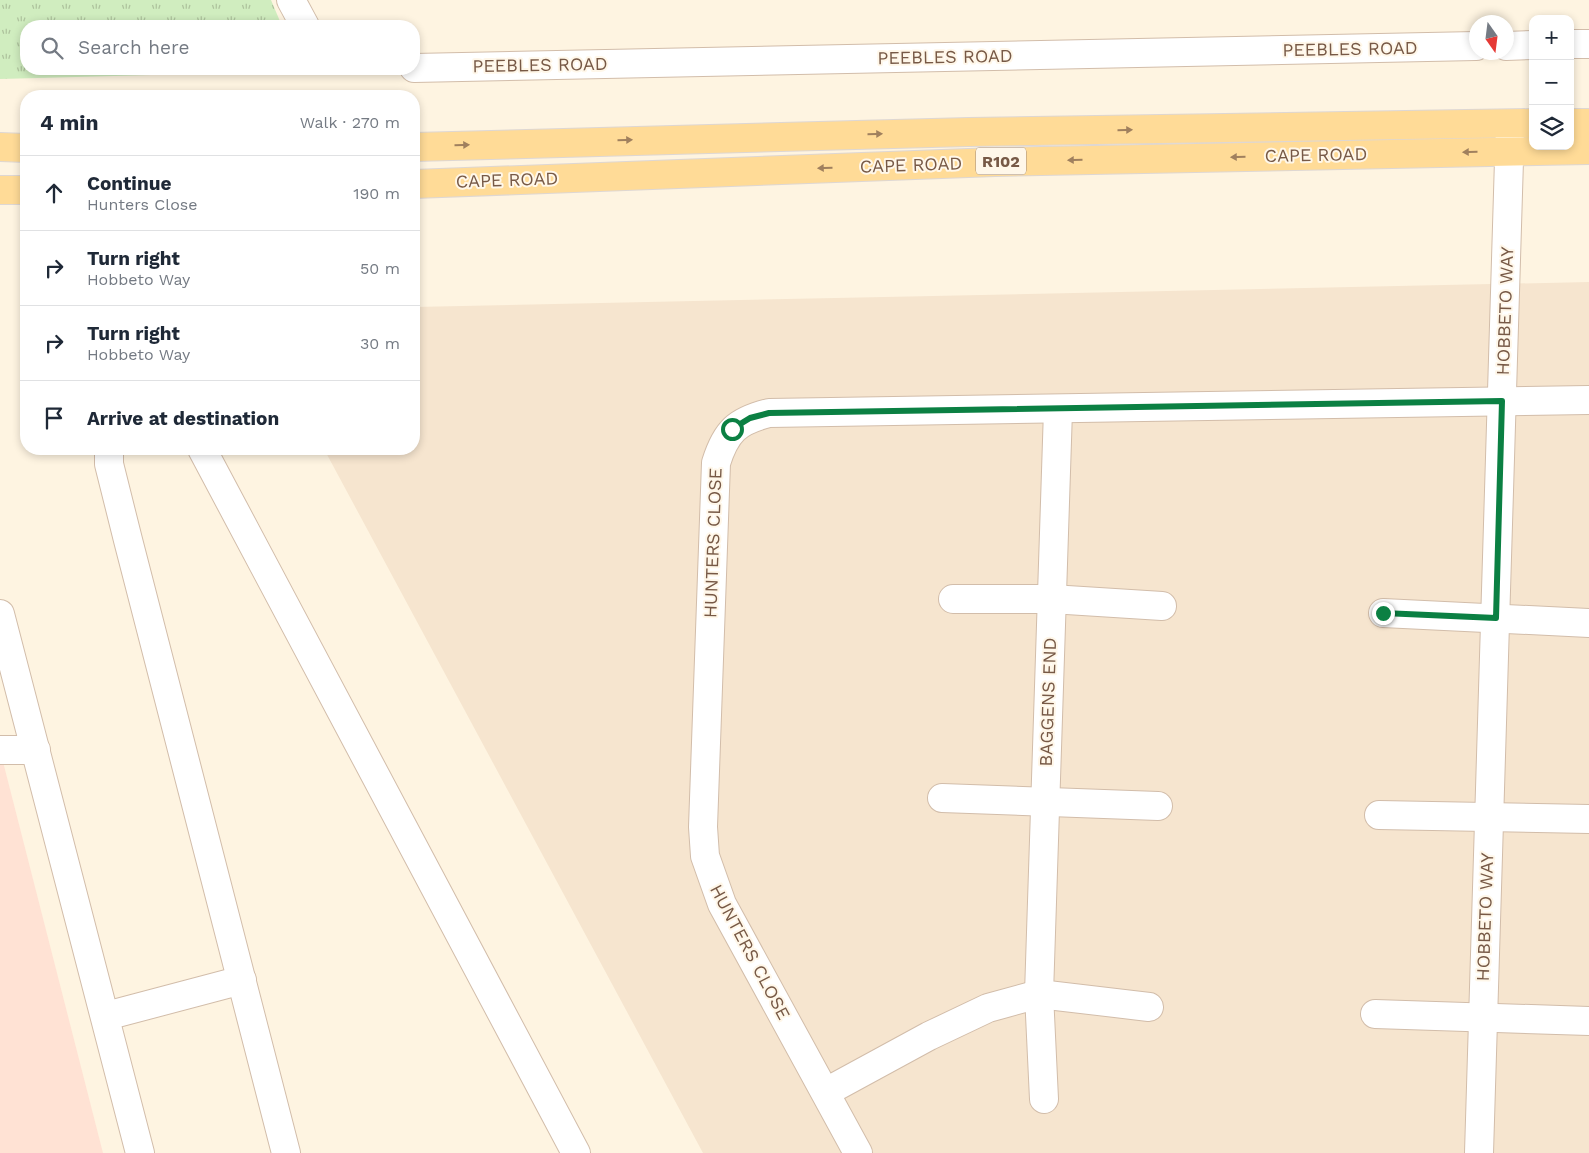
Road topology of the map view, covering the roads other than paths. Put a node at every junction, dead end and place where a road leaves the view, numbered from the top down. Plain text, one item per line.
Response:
1 (291, 0) edge
2 (302, 20) edge
3 (1574, 44) edge
4 (1589, 44) edge
5 (1529, 45) edge
6 (1469, 46) edge
7 (1514, 46) edge
8 (420, 68) edge
9 (1574, 122) edge
10 (1521, 123) edge
11 (1589, 123) edge
12 (0, 147) edge
13 (420, 147) edge
14 (20, 148) edge
15 (1589, 150) edge
16 (1511, 151) junction
17 (420, 184) edge
18 (0, 190) edge
19 (20, 190) edge
20 (1589, 400) edge
21 (1502, 401) junction
22 (1058, 410) junction
23 (109, 455) edge
24 (205, 455) edge
25 (953, 599) dead end
26 (1051, 599) junction
27 (1162, 606) dead end
28 (1383, 613) dead end
29 (0, 614) edge
30 (1496, 618) junction
31 (1589, 623) edge
32 (0, 750) edge
33 (36, 750) junction
34 (942, 798) dead end
35 (1044, 802) junction
36 (1158, 806) dead end
37 (1379, 815) dead end
38 (1488, 816) junction
39 (1589, 819) edge
40 (242, 980) junction
41 (1039, 994) junction
42 (1149, 1007) dead end
43 (1376, 1014) dead end
44 (106, 1016) junction
45 (1482, 1018) junction
46 (1589, 1021) edge
47 (826, 1092) junction
48 (1044, 1099) dead end
49 (140, 1153) edge
50 (286, 1153) edge
51 (576, 1153) edge
52 (858, 1153) edge
53 (1479, 1153) edge

1 - 2 street
3 - 4 street
5 - 7 street
6 - 8 street, PEEBLES ROAD
9 - 11 main road
13 -> 10 main road, CAPE ROAD / R102
10 - 16 street, HOBBETO WAY
12 - 14 main road
15 - 16 main road, CAPE ROAD / R102
16 -> 17 main road, CAPE ROAD / R102
16 - 21 street, HOBBETO WAY
18 - 19 main road
20 - 21 street, HUNTERS CLOSE
21 - 22 street, HUNTERS CLOSE
21 - 30 street, HOBBETO WAY
22 - 26 street, BAGGENS END
22 - 47 street, HUNTERS CLOSE
23 - 40 street
24 - 51 street
25 - 26 street
26 - 27 street
26 - 35 street, BAGGENS END
28 - 30 street
29 - 33 street
30 - 31 street
30 - 38 street, HOBBETO WAY
32 - 33 street
33 - 44 street
34 - 35 street
35 - 36 street
35 - 41 street, BAGGENS END
37 - 38 street
38 - 39 street
38 - 45 street, HOBBETO WAY
40 - 44 street
40 - 50 street
41 - 42 street
41 - 47 street
41 - 48 street, BAGGENS END
43 - 45 street
44 - 49 street
45 - 46 street
45 - 53 street, HOBBETO WAY
47 - 52 street, HUNTERS CLOSE

